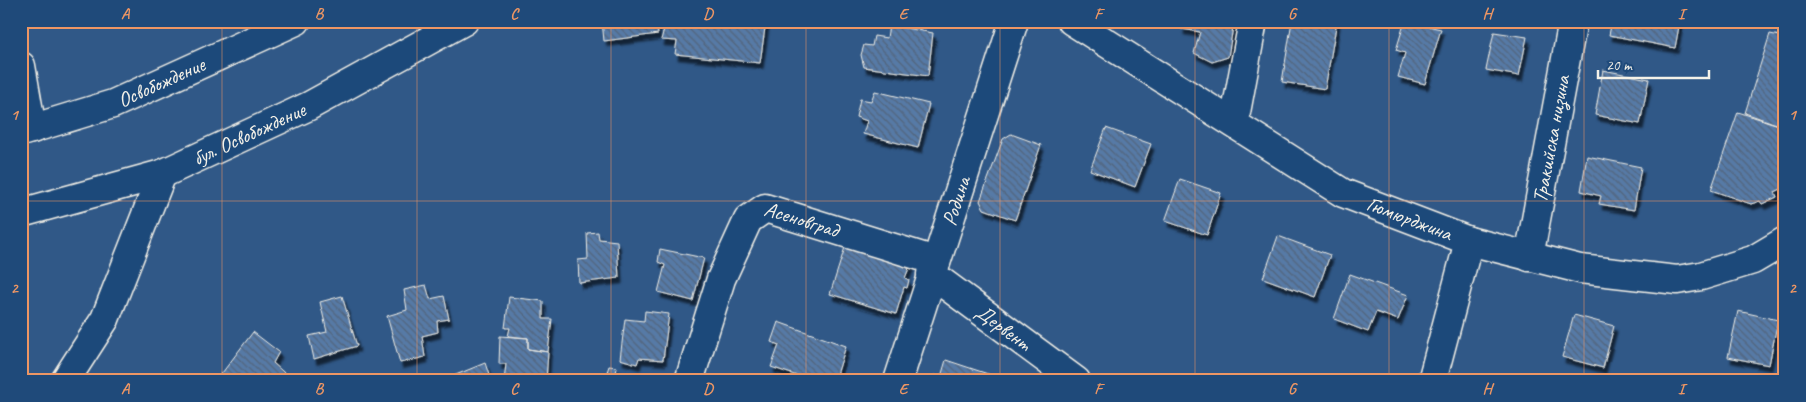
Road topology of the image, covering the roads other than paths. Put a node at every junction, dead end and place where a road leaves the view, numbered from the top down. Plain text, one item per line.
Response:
1 (296, 21) edge
2 (464, 21) edge
3 (1014, 21) edge
4 (1072, 21) edge
5 (1253, 21) edge
6 (1573, 21) edge
7 (21, 66) edge
8 (1234, 124) junction
9 (27, 130) edge
10 (162, 174) junction
11 (21, 213) edge
12 (1469, 241) junction
13 (1785, 241) edge
14 (1529, 257) junction
15 (934, 268) junction
16 (65, 381) edge
17 (688, 381) edge
18 (898, 381) edge
19 (1076, 381) edge
20 (1432, 381) edge

1 - 9 street, Освобождение
2 - 10 street, бул. Освобождение
3 - 15 street, Родина
4 - 8 street, Гюмюрджина
5 - 8 street
6 - 14 street, Тракийска низина
7 - 9 street
8 - 12 street, Гюмюрджина
10 - 11 street, бул. Освобождение
10 - 16 street
12 - 14 street, Гюмюрджина
12 - 20 street
13 - 14 street, Гюмюрджина
15 - 17 street, Асеновград
15 - 18 street, Родина
15 - 19 street, Дервент

